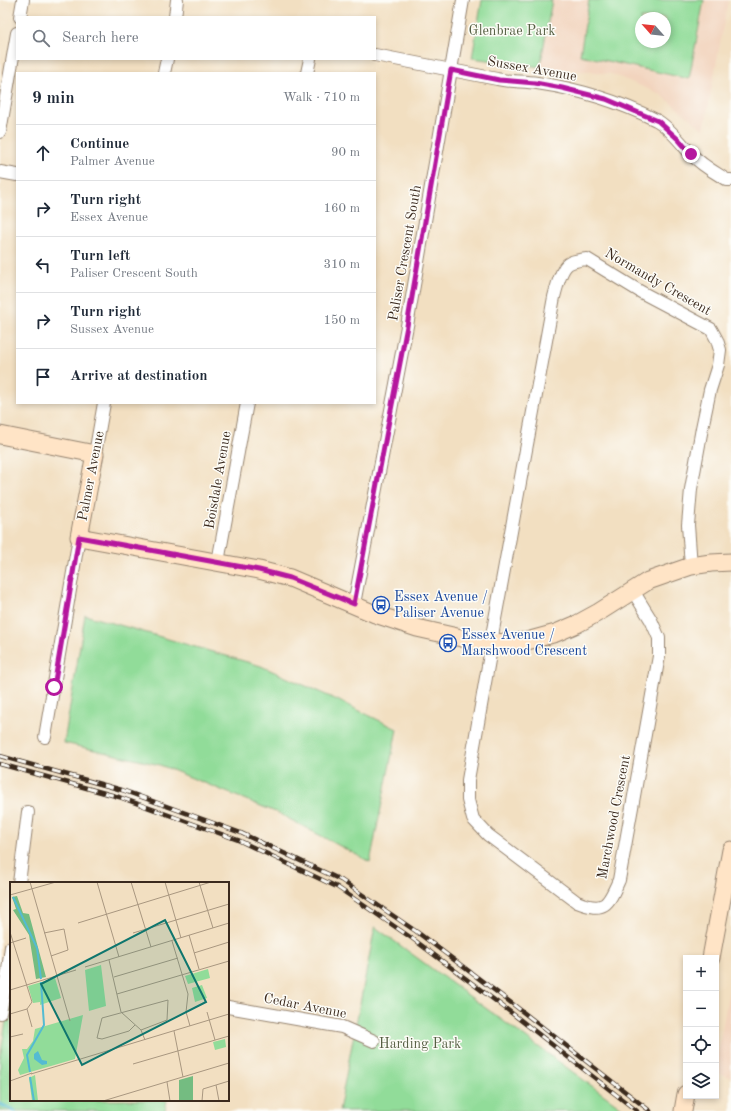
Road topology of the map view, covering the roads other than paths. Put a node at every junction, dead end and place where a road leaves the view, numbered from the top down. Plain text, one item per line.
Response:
1 (23, 0) edge
2 (177, 0) edge
3 (463, 0) edge
4 (20, 16) edge
5 (175, 16) edge
6 (16, 39) edge
7 (376, 55) edge
8 (167, 60) edge
9 (310, 60) edge
10 (451, 70) junction
11 (164, 72) edge
12 (307, 72) edge
13 (0, 132) edge
14 (0, 172) edge
15 (16, 175) edge
16 (731, 180) edge
17 (104, 404) edge
18 (247, 404) edge
19 (0, 435) edge
20 (95, 454) junction
21 (79, 537) junction
22 (218, 562) junction
23 (731, 562) edge
24 (691, 566) junction
25 (633, 591) junction
26 (354, 604) junction
27 (492, 642) junction
28 (45, 737) dead end
29 (28, 812) dead end
30 (731, 850) edge
31 (19, 882) edge
32 (10, 952) edge
33 (712, 955) edge
34 (6, 970) edge
35 (229, 1007) edge
36 (0, 1013) edge
37 (374, 1041) dead end
38 (685, 1099) edge
39 (683, 1111) edge

1 - 4 street
2 - 5 street
3 - 10 street, Paliser Crescent South
6 - 13 street
7 - 10 street, Sussex Avenue
8 - 11 street
9 - 12 street
10 - 16 street, Sussex Avenue
10 - 26 street, Paliser Crescent South
14 - 15 street
17 - 20 street, Palmer Avenue
18 - 22 street, Boisdale Avenue
19 - 20 street
20 - 21 street, Palmer Avenue
21 - 22 street
21 - 28 street, Palmer Avenue
22 - 26 street
23 - 24 street
24 - 25 street
24 - 27 street, Normandy Crescent
25 - 27 street
25 - 27 street, Marchwood Crescent
26 - 27 street
29 - 31 street
30 - 33 street
32 - 34 street
34 - 36 street
35 - 37 street, Cedar Avenue
38 - 39 street

